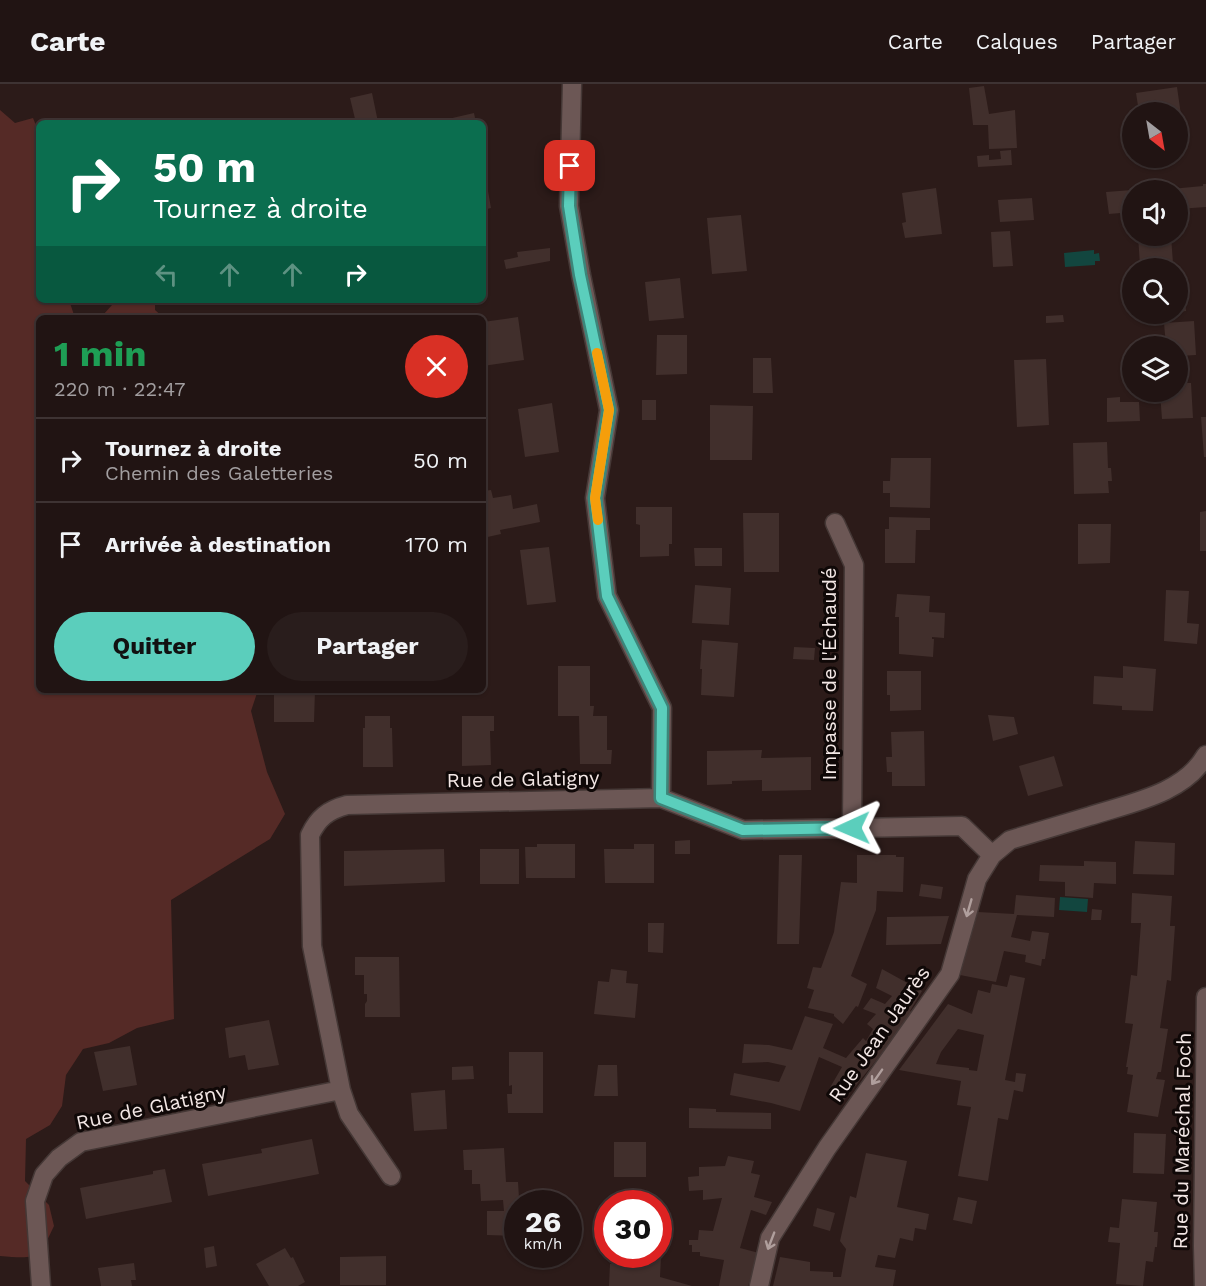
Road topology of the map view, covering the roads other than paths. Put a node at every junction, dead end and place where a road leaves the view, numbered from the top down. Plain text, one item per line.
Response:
1 (572, 84) edge
2 (835, 523) dead end
3 (1204, 764) edge
4 (661, 798) junction
5 (852, 828) junction
6 (992, 855) junction
7 (1206, 997) edge
8 (341, 1090) junction
9 (391, 1176) dead end
10 (41, 1286) edge
11 (759, 1286) edge
12 (1204, 1286) edge

1 - 4 street
2 - 5 street, Impasse de l'Échaudé
3 - 6 street, Rue Jean Jaurès
4 - 5 street, Rue de Glatigny
4 - 8 street, Rue de Glatigny
5 - 6 street, Rue de Glatigny
6 -> 11 street, Rue Jean Jaurès
7 - 12 street, Rue du Maréchal Foch
8 - 9 street, Rue de Glatigny
8 - 10 street, Rue de Glatigny

